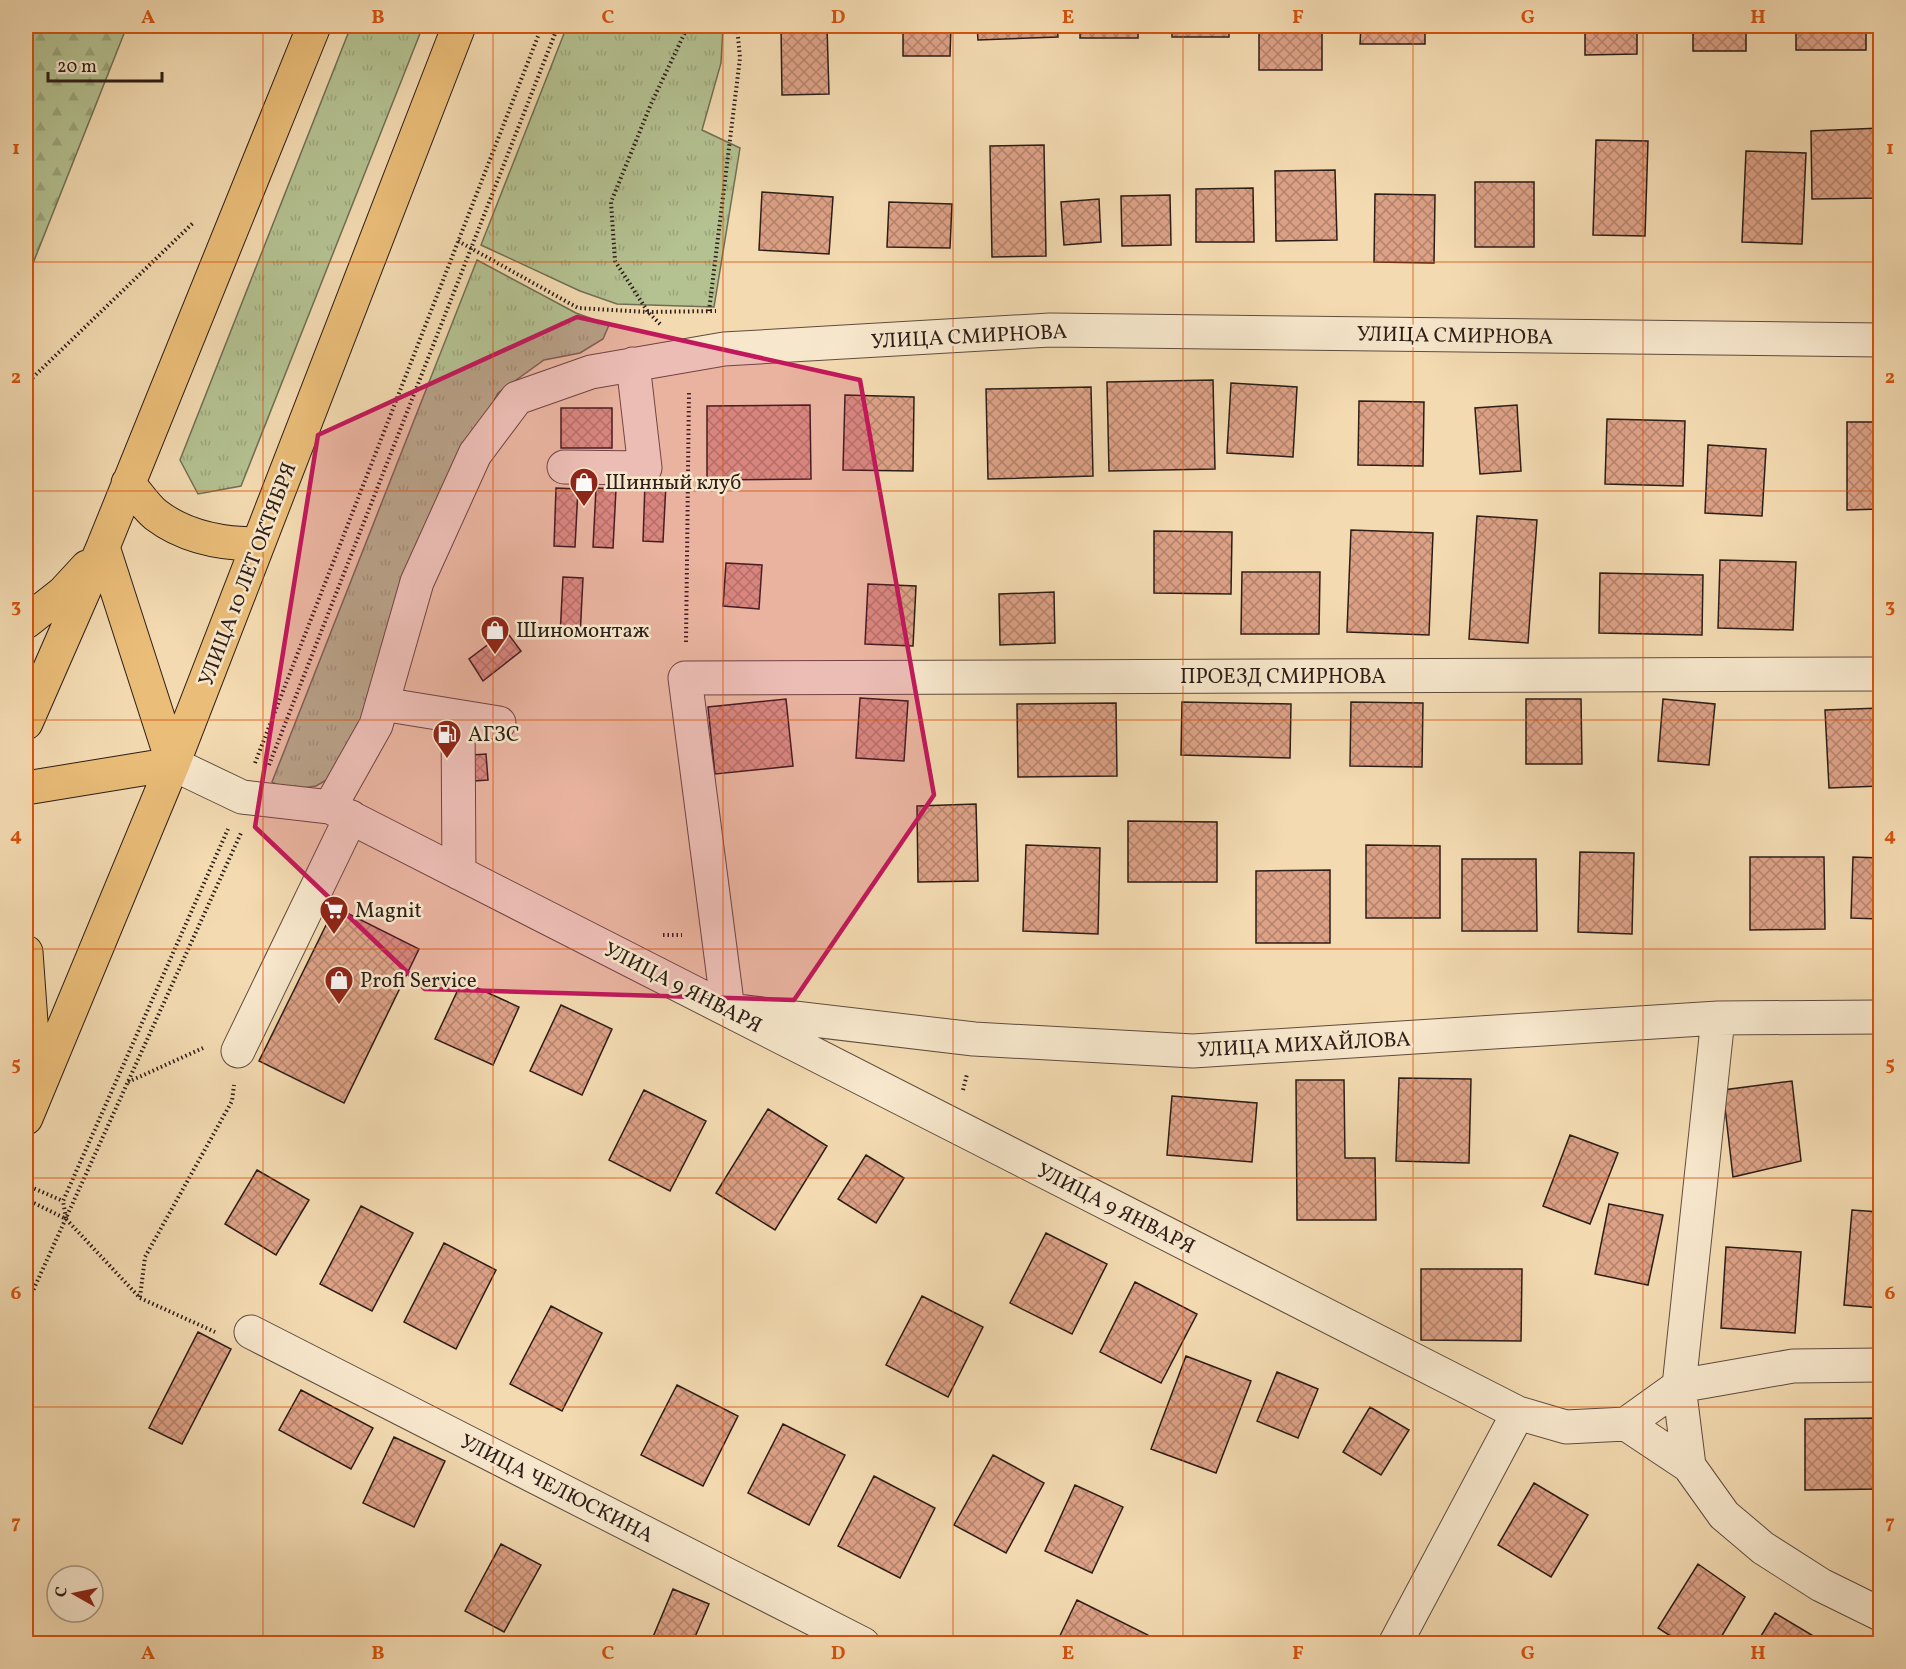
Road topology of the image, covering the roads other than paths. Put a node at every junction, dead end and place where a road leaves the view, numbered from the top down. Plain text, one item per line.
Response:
1 (315, 26) edge
2 (459, 26) edge
3 (1881, 340) edge
4 (633, 364) junction
5 (564, 467) dead end
6 (128, 483) junction
7 (258, 544) junction
8 (103, 547) junction
9 (26, 622) edge
10 (1881, 674) edge
11 (382, 704) junction
12 (458, 717) junction
13 (26, 723) edge
14 (499, 723) dead end
15 (173, 764) junction
16 (26, 788) edge
17 (340, 812) junction
18 (459, 873) junction
19 (26, 952) edge
20 (728, 1010) junction
21 (1881, 1017) edge
22 (1718, 1018) junction
23 (238, 1051) road end
24 (26, 1101) edge
25 (26, 1118) edge
26 (251, 1332) road end
27 (1881, 1365) edge
28 (1679, 1386) junction
29 (1518, 1413) junction
30 (1626, 1424) junction
31 (1689, 1466) junction
32 (1881, 1614) edge
33 (863, 1644) edge
34 (1395, 1644) edge

1 - 6 main road
2 - 7 main road, УЛИЦА 10 ЛЕТ ОКТЯБРЯ
3 - 4 street, УЛИЦА СМИРНОВА
4 - 5 street
4 - 11 street, УЛИЦА СМИРНОВА
6 - 7 main road
6 - 8 main road
7 - 15 main road, УЛИЦА 10 ЛЕТ ОКТЯБРЯ
8 - 9 main road
8 - 13 main road
8 - 15 main road
10 - 20 street, ПРОЕЗД СМИРНОВА
11 - 12 street
11 - 17 street, УЛИЦА СМИРНОВА
12 - 14 street
12 - 18 street
15 - 16 main road
15 - 17 street
15 - 25 main road, УЛИЦА 10 ЛЕТ ОКТЯБРЯ
17 - 18 street, УЛИЦА 9 ЯНВАРЯ
17 - 23 street, УЛИЦА СМИРНОВА
18 - 20 street, УЛИЦА 9 ЯНВАРЯ
19 - 24 main road
20 - 22 street, УЛИЦА МИХАЙЛОВА
20 - 29 street, УЛИЦА 9 ЯНВАРЯ
21 - 22 street, УЛИЦА МИХАЙЛОВА
22 - 28 street
26 - 33 street, УЛИЦА ЧЕЛЮСКИНА
27 - 28 street
28 - 30 street
28 - 31 street
29 - 30 street, УЛИЦА 9 ЯНВАРЯ
29 - 34 street
30 - 31 street
31 - 32 street

